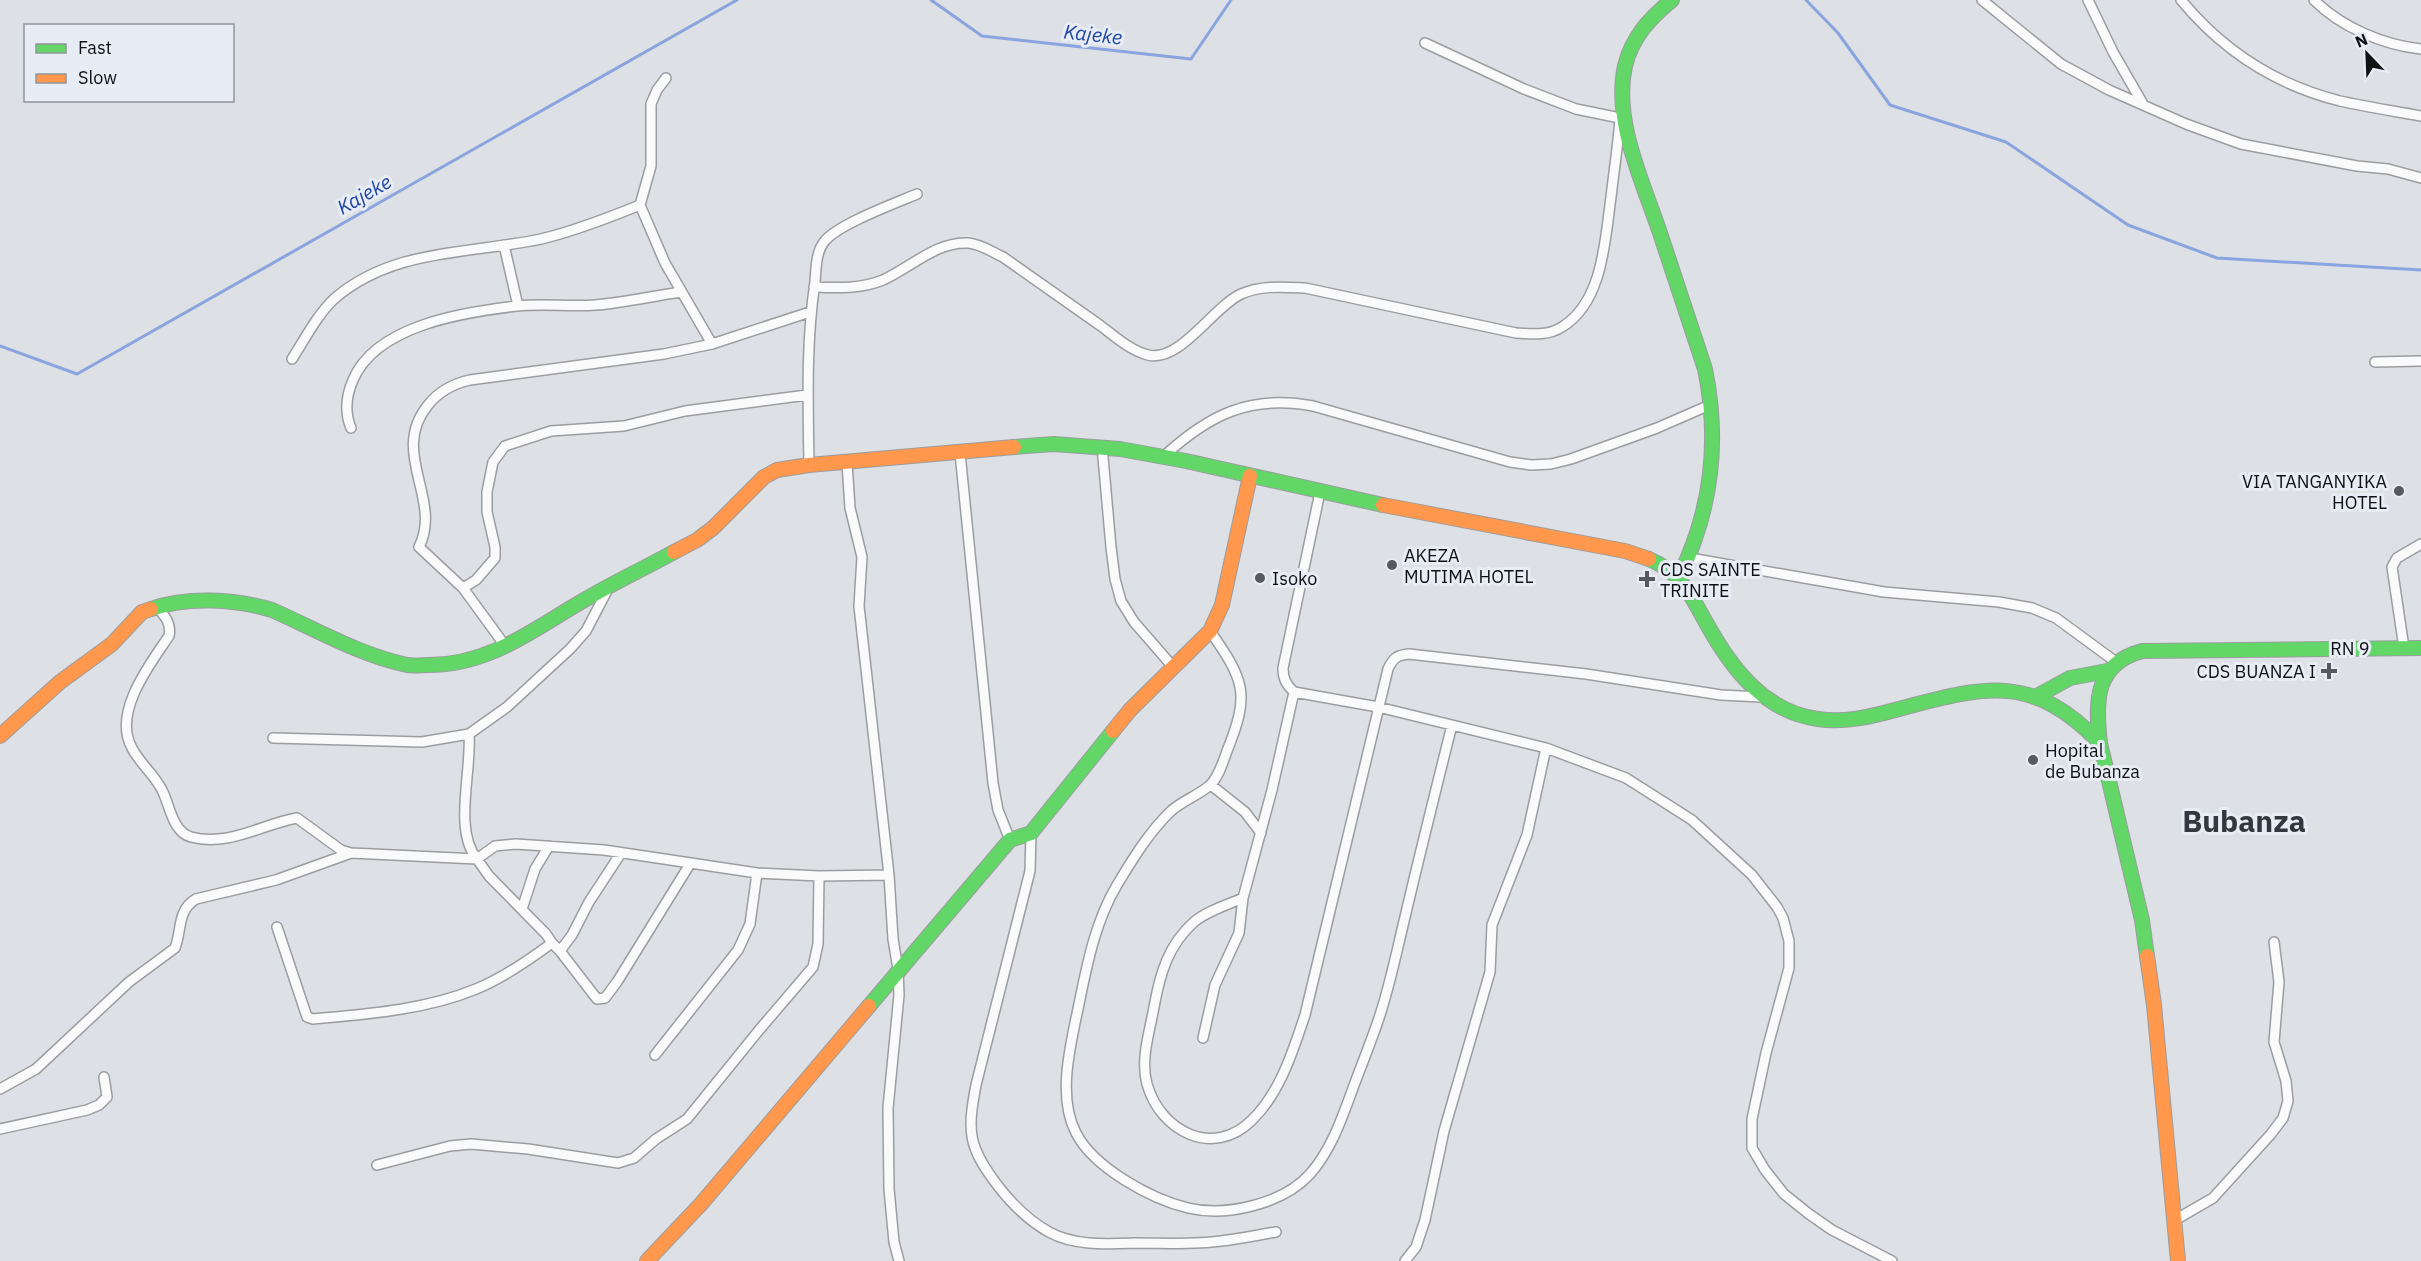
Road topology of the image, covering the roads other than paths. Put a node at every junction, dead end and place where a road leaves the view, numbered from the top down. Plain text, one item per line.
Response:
1 (1672, 0) edge
2 (1982, 0) edge
3 (2088, 0) edge
4 (2181, 0) edge
5 (2314, 0) edge
6 (1425, 43) dead end
7 (2421, 49) edge
8 (666, 78) dead end
9 (2144, 104) junction
10 (2421, 117) edge
11 (1623, 119) junction
12 (2421, 178) edge
13 (917, 194) dead end
14 (640, 205) junction
15 (504, 245) junction
16 (814, 287) junction
17 (681, 292) junction
18 (518, 306) junction
19 (810, 312) junction
20 (712, 344) junction
21 (292, 359) dead end
22 (2421, 361) edge
23 (2375, 362) dead end
24 (807, 395) junction
25 (1712, 404) junction
26 (351, 428) dead end
27 (1102, 446) junction
28 (960, 453) junction
29 (1162, 458) junction
30 (847, 463) junction
31 (809, 465) junction
32 (1251, 476) junction
33 (1320, 492) junction
34 (2421, 544) edge
35 (1690, 558) junction
36 (1679, 577) junction
37 (609, 587) junction
38 (463, 588) junction
39 (156, 606) junction
40 (1210, 631) junction
41 (506, 647) junction
42 (2404, 648) junction
43 (2421, 648) edge
44 (2112, 667) junction
45 (1174, 668) junction
46 (1293, 692) junction
47 (2037, 696) junction
48 (1764, 697) junction
49 (1378, 707) junction
50 (1452, 725) junction
51 (469, 734) junction
52 (0, 736) edge
53 (273, 738) dead end
54 (2100, 743) junction
55 (1546, 748) junction
56 (1211, 785) junction
57 (1031, 833) junction
58 (1261, 833) junction
59 (1010, 840) junction
60 (549, 846) junction
61 (351, 853) junction
62 (621, 853) junction
63 (477, 859) junction
64 (690, 864) junction
65 (757, 873) junction
66 (889, 875) junction
67 (819, 876) junction
68 (1243, 898) junction
69 (522, 909) junction
70 (277, 927) dead end
71 (2274, 942) dead end
72 (552, 943) junction
73 (560, 951) junction
74 (898, 969) junction
75 (1203, 1038) dead end
76 (655, 1055) dead end
77 (104, 1077) dead end
78 (0, 1089) edge
79 (0, 1129) edge
80 (377, 1166) dead end
81 (2175, 1220) junction
82 (1276, 1232) dead end
83 (648, 1261) edge
84 (899, 1261) edge
85 (1405, 1261) edge
86 (1892, 1261) edge
87 (2178, 1261) edge

1 - 11 main road
2 - 9 street
3 - 9 street
4 - 10 street
5 - 7 street
6 - 11 street
8 - 14 street
9 - 12 street
11 - 16 street
11 - 25 main road
13 - 16 street
14 - 15 street
14 - 17 street
15 - 18 street
15 - 21 street
16 - 19 street
17 - 18 street
17 - 20 street
18 - 26 street
19 - 20 street
19 - 24 street
20 - 38 street
22 - 23 street
24 - 31 street
24 - 38 street
25 - 29 street
25 - 35 main road
27 - 28 main road
27 - 29 main road
27 - 45 street
28 - 30 main road
28 - 59 street
29 - 32 main road
30 - 31 main road
30 - 66 street
31 - 37 main road
32 - 33 main road
32 - 40 main road
33 - 36 main road
33 - 46 street
34 - 42 street
35 - 36 main road
35 - 44 street
36 - 48 main road
37 - 41 main road
37 - 51 street
38 - 41 street
39 - 41 main road
39 - 52 main road
39 - 61 street
40 - 45 main road
40 - 56 street
42 - 43 main road, RN 9 / RN 9
42 - 44 main road, RN 9 / RN 9
44 - 47 main road
44 - 54 main road
45 - 57 main road
46 - 49 street
46 - 58 street
47 - 48 main road
47 - 54 main road
48 - 49 street
49 - 50 street
49 - 68 street
50 - 55 street
50 - 56 street
51 - 53 street
51 - 63 street
54 - 81 main road
55 - 85 street
55 - 86 street
56 - 58 street
57 - 59 main road
57 - 82 street
58 - 68 street
59 - 74 main road
60 - 62 street
60 - 63 street
60 - 69 street
61 - 63 street
61 - 78 street
62 - 64 street
62 - 73 street
63 - 69 street
64 - 65 street
64 - 73 street
65 - 67 street
65 - 76 street
66 - 67 street
66 - 74 street
67 - 80 street
68 - 75 street
69 - 72 street
70 - 72 street
71 - 81 street
72 - 73 street
74 - 83 main road
74 - 84 street
77 - 79 street
81 - 87 main road

